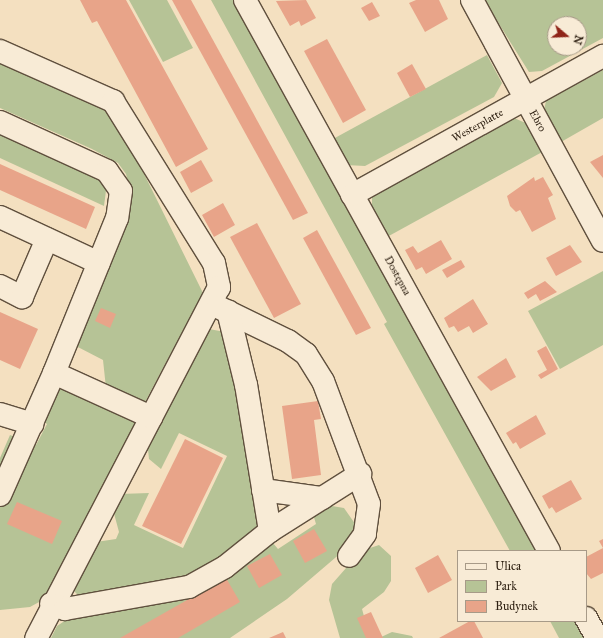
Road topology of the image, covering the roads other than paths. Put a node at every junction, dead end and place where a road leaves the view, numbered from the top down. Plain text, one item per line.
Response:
1 (245, 0) edge
2 (472, 0) edge
3 (0, 51) edge
4 (603, 56) edge
5 (526, 99) junction
6 (0, 122) edge
7 (352, 195) junction
8 (0, 217) edge
9 (47, 239) junction
10 (603, 241) edge
11 (99, 263) junction
12 (0, 286) edge
13 (219, 308) junction
14 (54, 373) junction
15 (0, 414) edge
16 (151, 417) junction
17 (33, 424) junction
18 (360, 474) junction
19 (263, 490) junction
20 (0, 495) edge
21 (322, 498) junction
22 (270, 531) junction
23 (548, 550) edge
24 (349, 556) dead end
25 (52, 604) junction
26 (587, 620) edge
27 (36, 638) edge
28 (597, 638) edge

1 - 7 street, Dostępna
2 - 5 street, Ebro
3 - 13 street
4 - 5 street, Westerplatte
5 - 7 street, Westerplatte
5 - 10 street, Ebro
6 - 11 street
7 - 23 street, Dostępna
8 - 9 street
9 - 11 street
9 - 12 street
11 - 14 street
13 - 16 street
13 - 18 street
13 - 19 street
14 - 16 street
14 - 17 street
15 - 17 street
16 - 25 street
17 - 20 street
18 - 21 street
18 - 24 street
19 - 21 street
19 - 22 street
21 - 22 street
22 - 25 street
25 - 27 street
26 - 28 street

